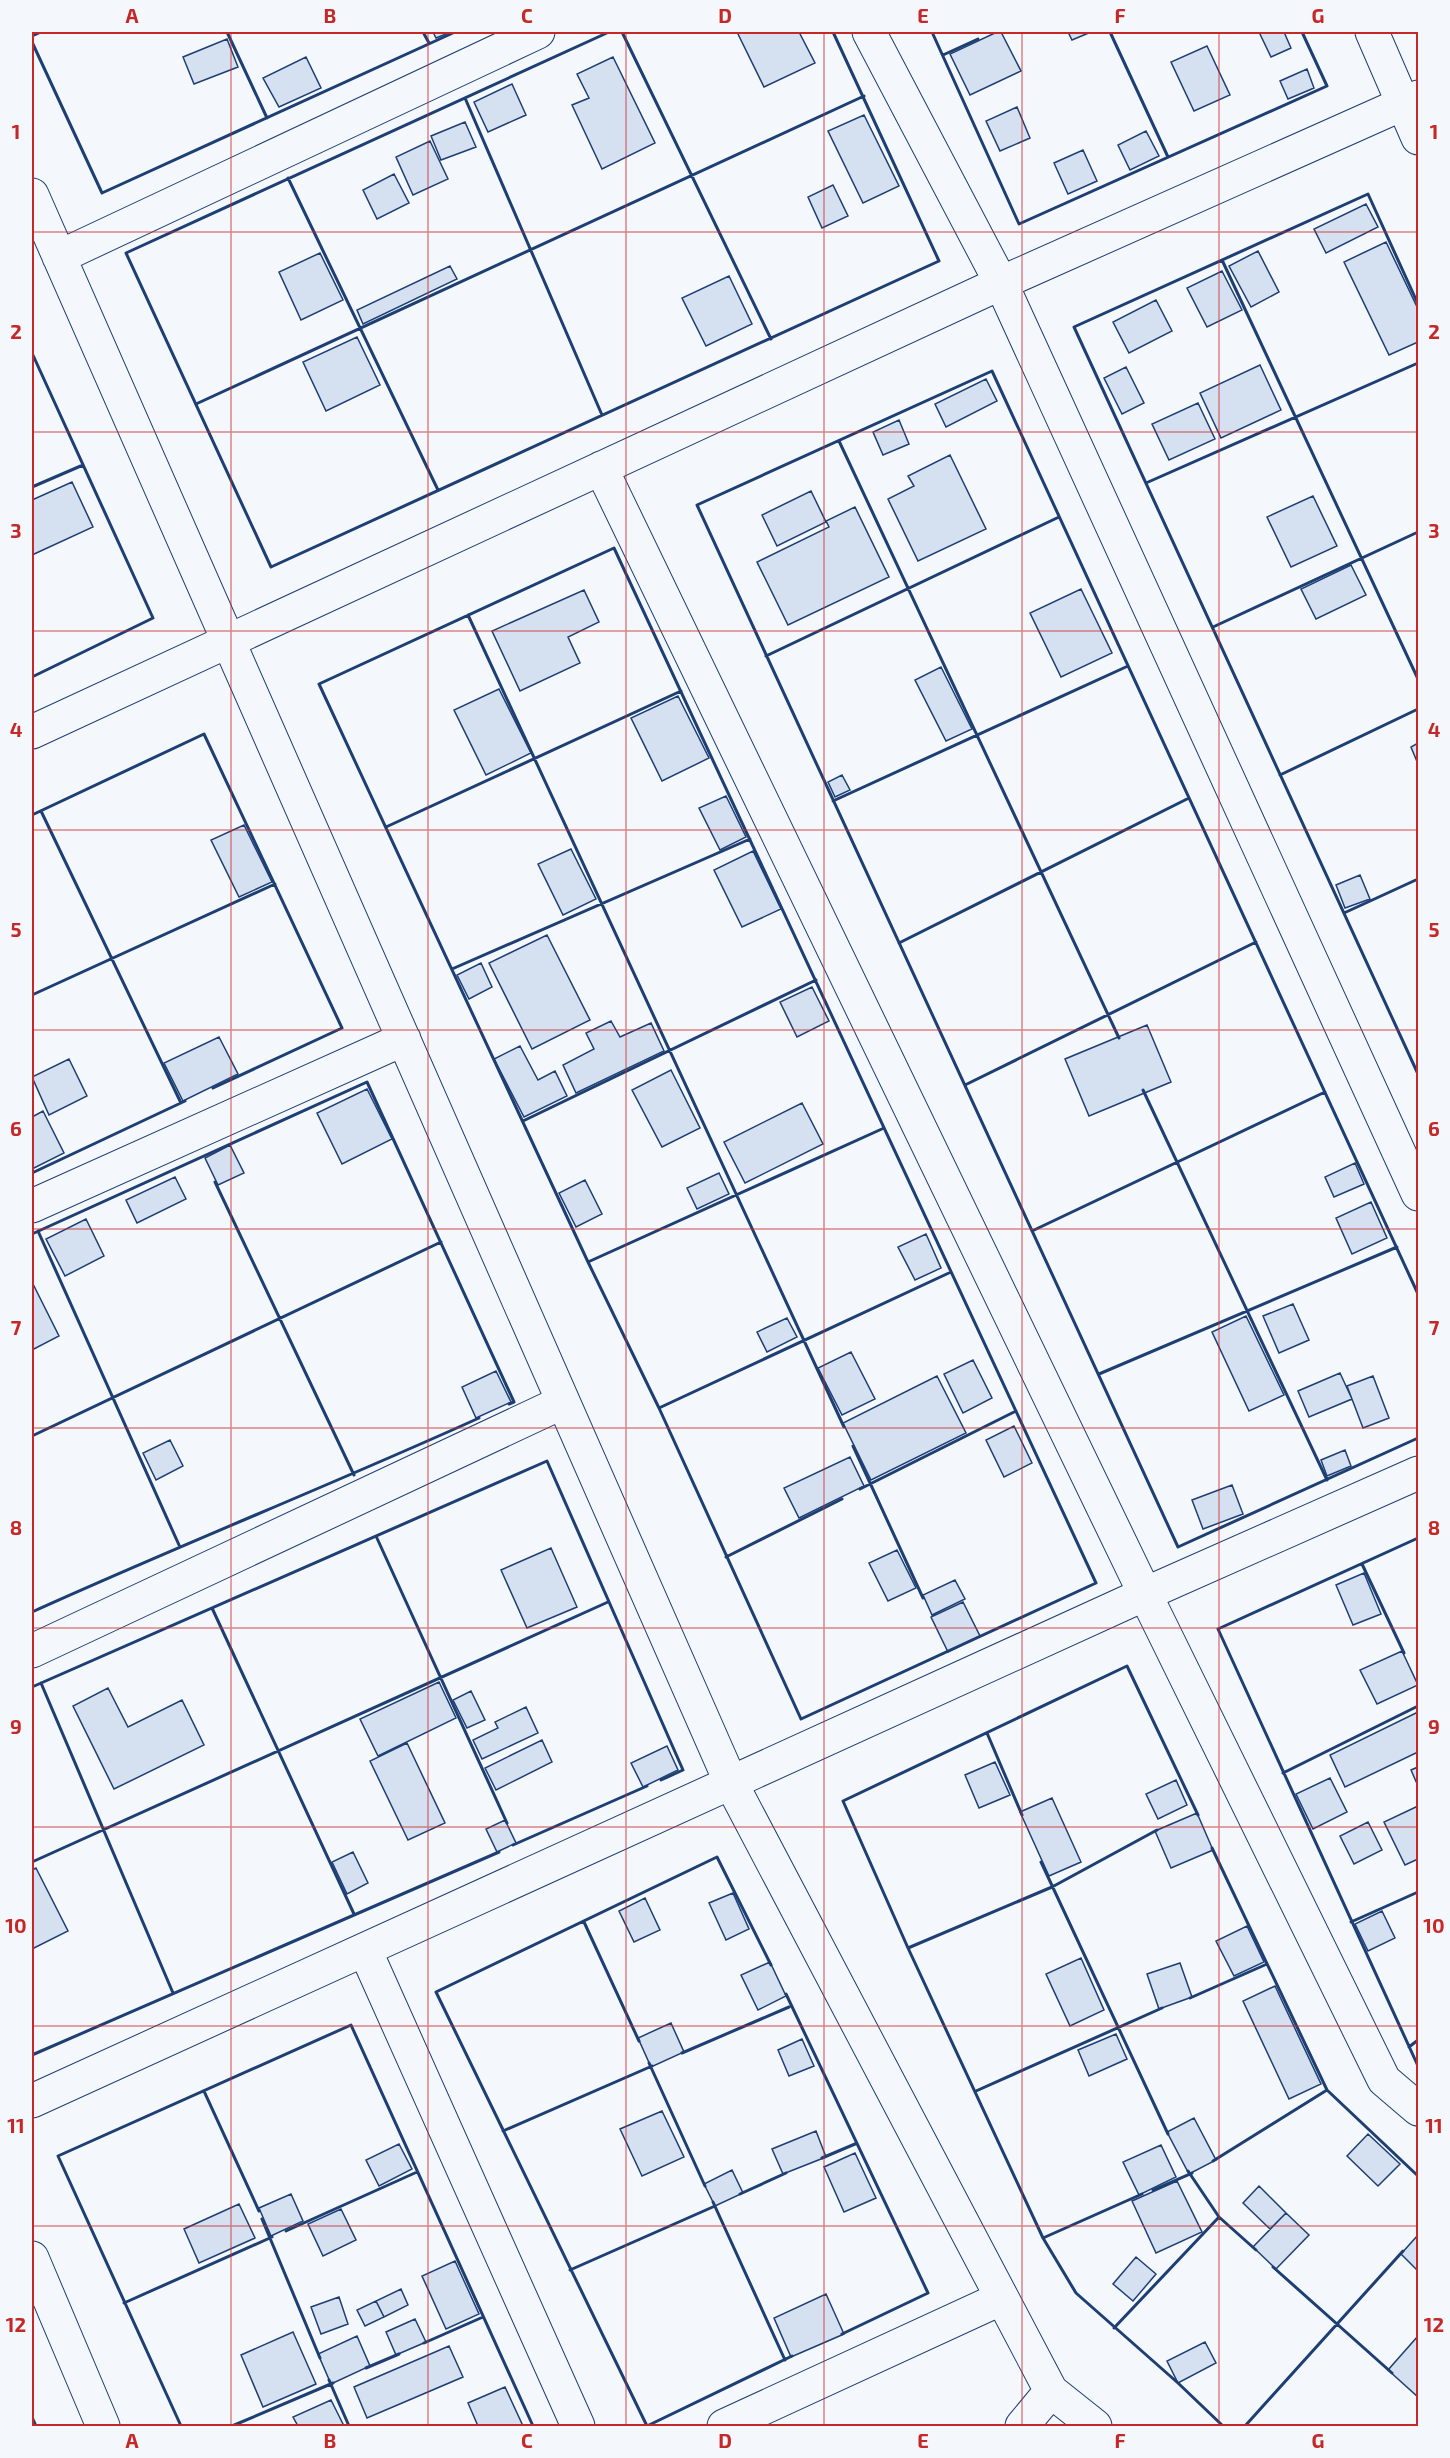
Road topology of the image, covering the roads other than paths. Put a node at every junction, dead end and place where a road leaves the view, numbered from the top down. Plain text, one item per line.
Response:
1 (538, 32) edge
2 (869, 32) edge
3 (1372, 32) edge
4 (1411, 101) edge
5 (1419, 138) edge
6 (32, 195) edge
7 (59, 257) junction
8 (1001, 283) junction
9 (601, 468) junction
10 (229, 640) junction
11 (32, 732) edge
12 (404, 1039) junction
13 (1419, 1194) edge
14 (32, 1206) edge
15 (563, 1402) junction
16 (1419, 1473) edge
17 (1145, 1594) junction
18 (32, 1651) edge
19 (731, 1783) junction
20 (365, 1950) junction
21 (32, 2101) edge
22 (1419, 2109) edge
23 (32, 2258) edge
24 (1002, 2298) junction
25 (1051, 2391) junction
26 (103, 2427) edge
27 (578, 2427) edge
28 (724, 2427) edge
29 (1022, 2427) edge
30 (1095, 2427) edge

1 - 7 street
2 - 8 street
3 - 4 street
4 - 5 street
4 - 8 street
6 - 7 street
7 - 10 street
8 - 9 street
8 - 13 street
9 - 10 street
9 - 17 street
10 - 11 street
10 - 12 street
12 - 14 street
12 - 15 street
15 - 18 street
15 - 19 street
16 - 17 street
17 - 19 street
17 - 22 street
19 - 20 street
19 - 24 street
20 - 21 street
20 - 27 street
23 - 26 street
24 - 25 street
24 - 28 street
25 - 29 street
25 - 30 street

